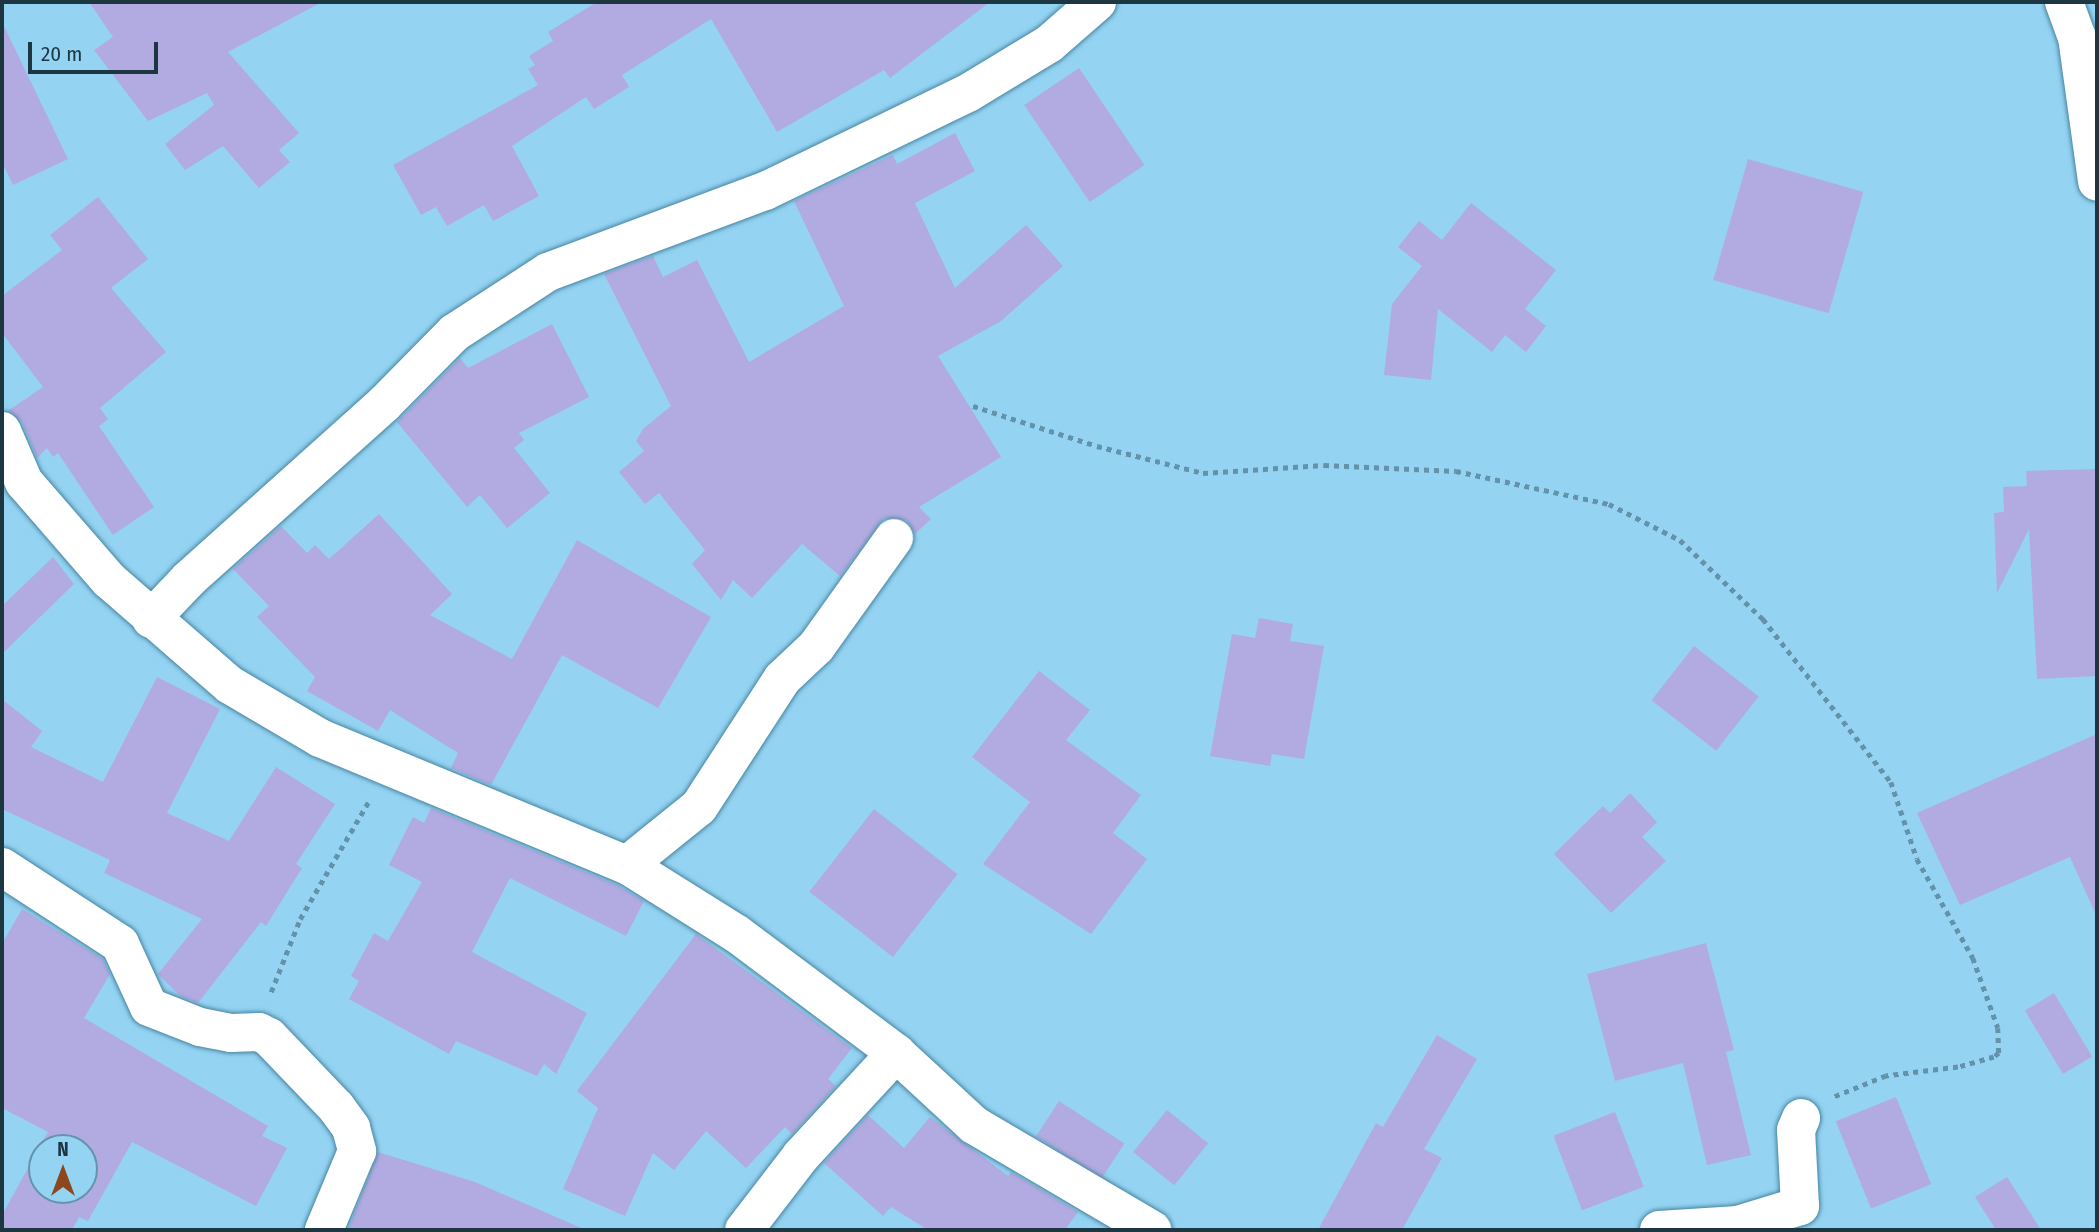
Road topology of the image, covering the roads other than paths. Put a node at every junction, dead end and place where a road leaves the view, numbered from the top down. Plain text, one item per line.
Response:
1 (1097, 2) edge
2 (2064, 2) edge
3 (2097, 183) edge
4 (2, 431) edge
5 (894, 538) dead end
6 (150, 619) junction
7 (627, 865) junction
8 (2, 867) edge
9 (896, 1053) junction
10 (1801, 1118) road end
11 (324, 1230) edge
12 (744, 1230) edge
13 (1152, 1230) edge
14 (1659, 1230) edge

1 - 6 street
2 - 3 street
4 - 6 street
5 - 7 street
6 - 7 street
7 - 9 street
8 - 11 street
9 - 12 street
9 - 13 street
10 - 14 street

